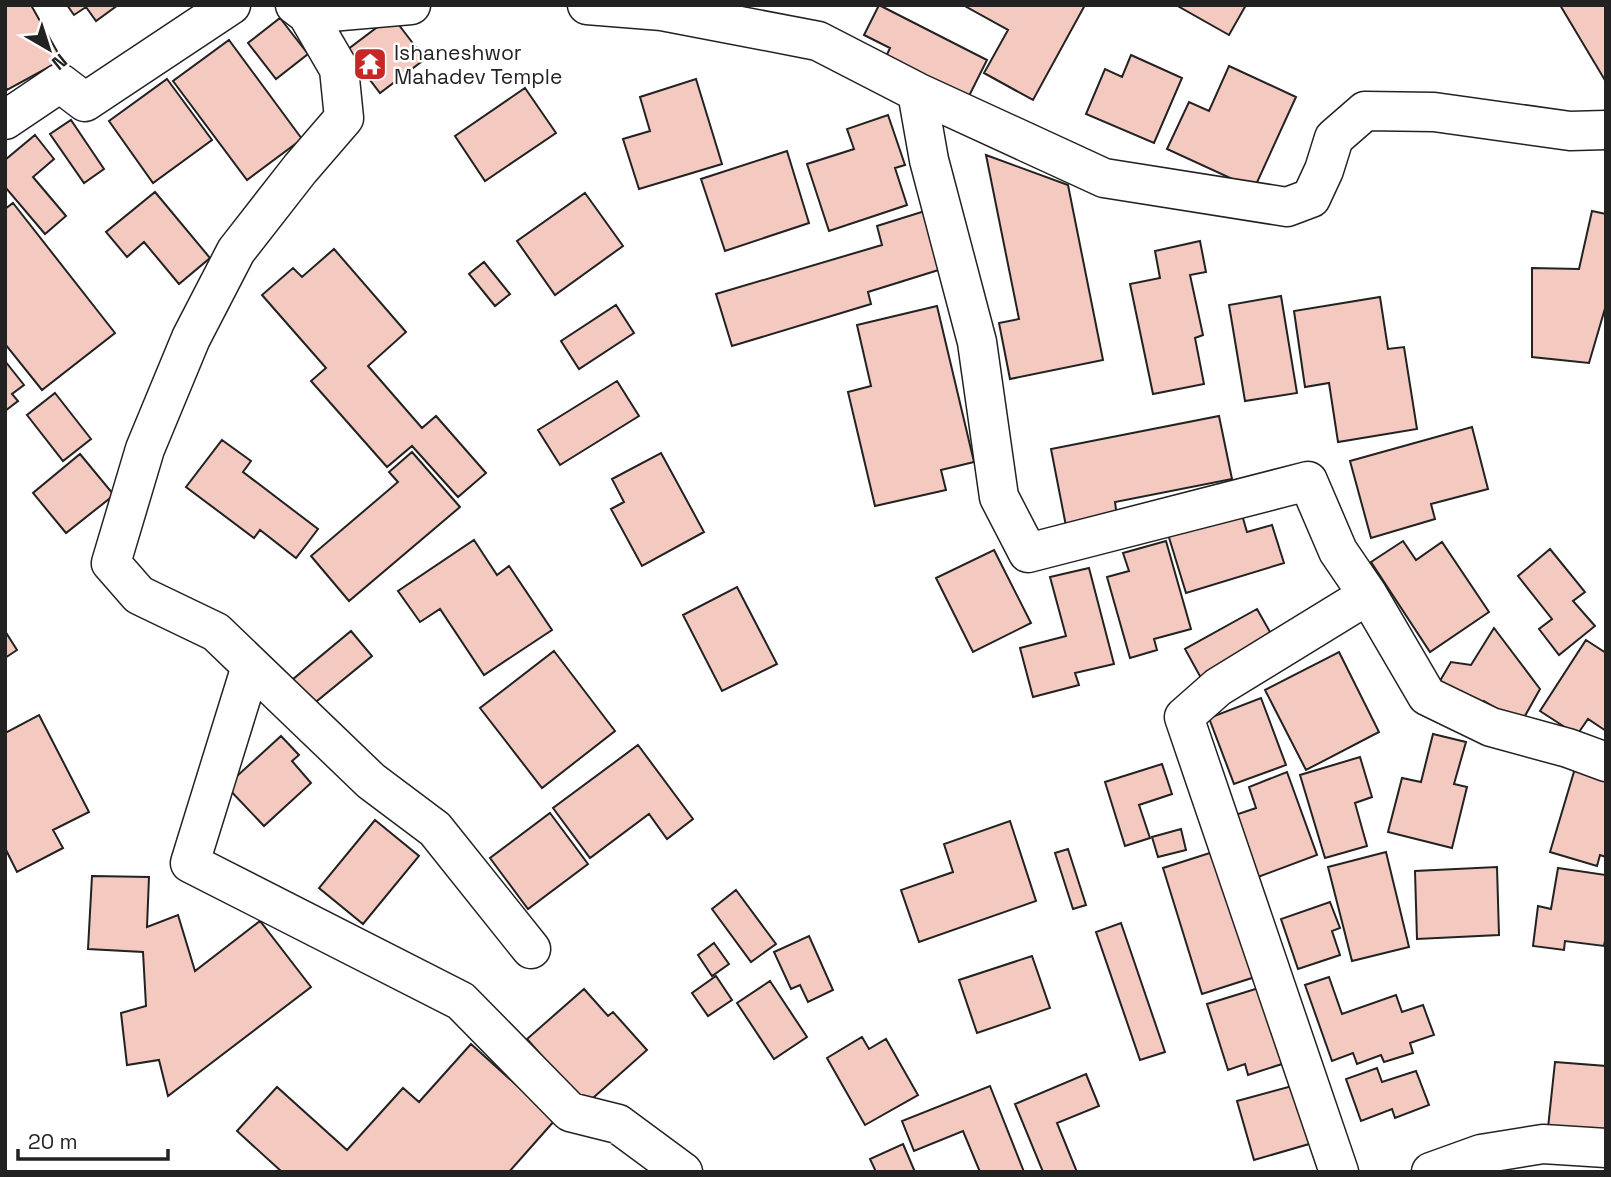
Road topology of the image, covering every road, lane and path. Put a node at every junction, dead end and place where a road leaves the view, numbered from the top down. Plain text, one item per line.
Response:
1 (231, 5) edge
2 (411, 5) edge
3 (587, 5) edge
4 (301, 10) edge
5 (917, 92) junction
6 (5, 120) edge
7 (1606, 130) edge
8 (1368, 595) junction
9 (251, 666) junction
10 (1606, 762) edge
11 (531, 949) dead end
12 (1606, 1148) edge
13 (683, 1172) edge
14 (1339, 1172) edge
15 (1431, 1172) edge

1 - 6 street
2 - 4 street
3 - 5 street
4 - 9 street
5 - 7 street
5 - 8 street
8 - 10 street
8 - 14 street
9 - 11 street
9 - 13 street
12 - 15 street

